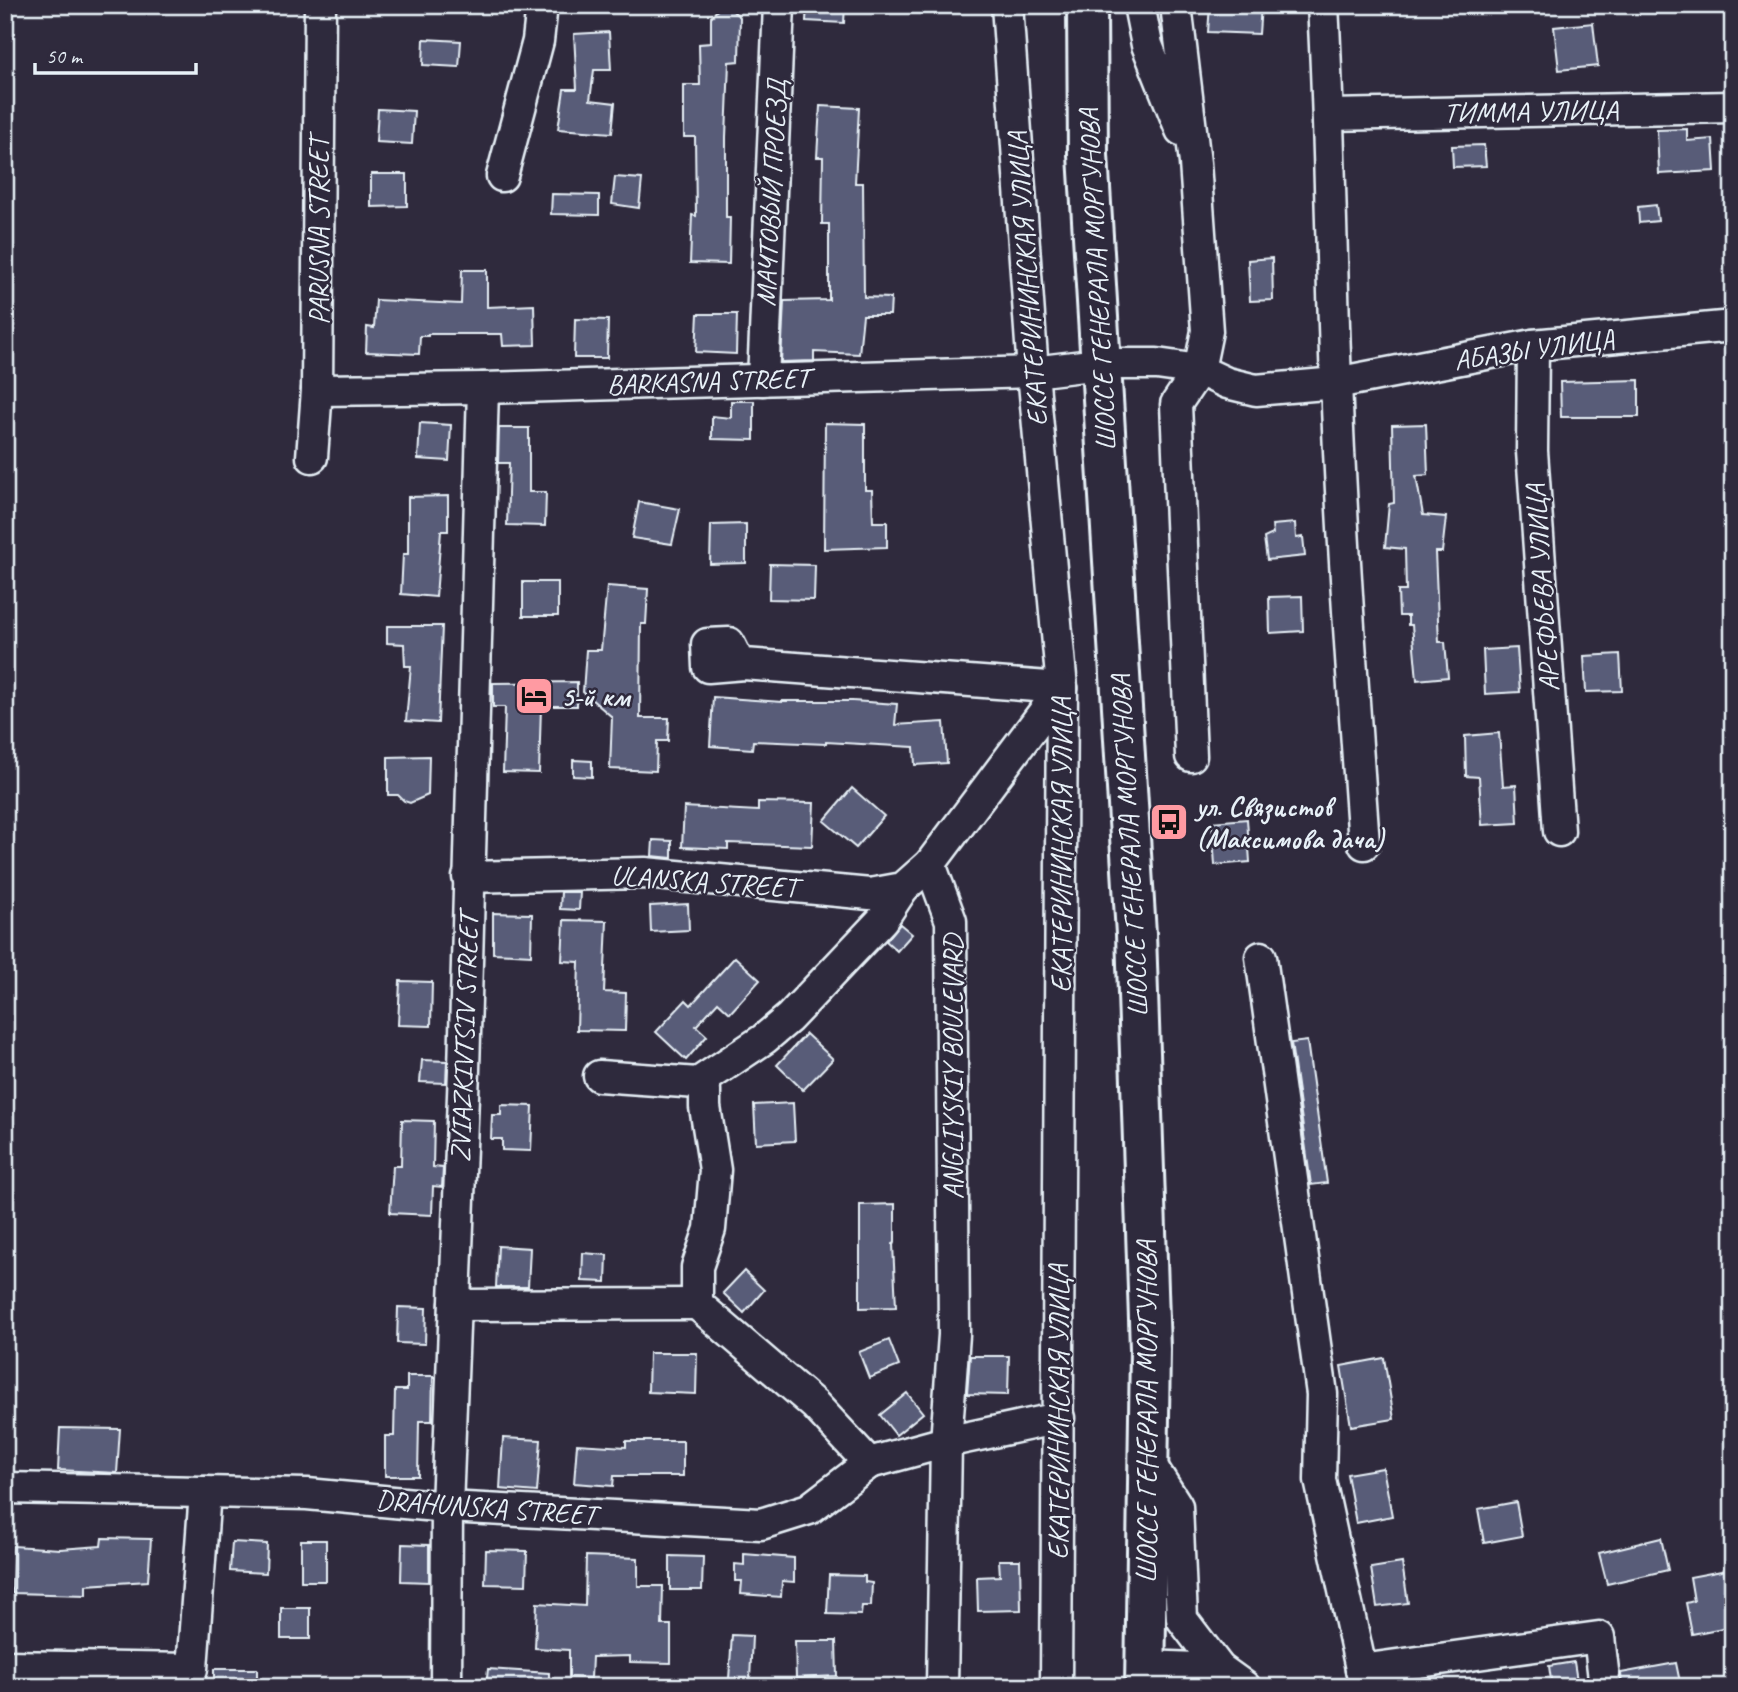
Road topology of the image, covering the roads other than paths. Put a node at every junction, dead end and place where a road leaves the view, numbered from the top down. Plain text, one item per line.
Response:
1 (320, 5) edge
2 (542, 5) edge
3 (779, 5) edge
4 (1007, 5) edge
5 (1087, 5) edge
6 (1139, 5) edge
7 (1176, 5) edge
8 (1323, 5) edge
9 (1733, 107) edge
10 (1329, 115) junction
11 (1195, 163) junction
12 (502, 176) dead end
13 (1733, 326) edge
14 (1533, 345) junction
15 (1099, 364) junction
16 (1199, 370) junction
17 (1033, 372) junction
18 (763, 380) junction
19 (1336, 383) junction
20 (483, 388) junction
21 (317, 390) junction
22 (312, 457) dead end
23 (744, 664) dead end
24 (1062, 688) junction
25 (1191, 756) dead end
26 (1559, 831) dead end
27 (1364, 844) dead end
28 (930, 864) junction
29 (468, 877) junction
30 (903, 888) junction
31 (1261, 957) dead end
32 (599, 1076) dead end
33 (698, 1083) junction
34 (697, 1304) junction
35 (456, 1305) junction
36 (1059, 1418) junction
37 (946, 1442) junction
38 (1149, 1462) junction
39 (869, 1463) junction
40 (5, 1488) edge
41 (205, 1492) junction
42 (447, 1507) junction
43 (5, 1666) edge
44 (1220, 1669) junction
45 (1145, 1676) edge
46 (1363, 1678) edge
47 (446, 1687) edge
48 (942, 1687) edge
49 (1056, 1687) edge
50 (1245, 1687) edge
51 (1605, 1687) edge

1 - 21 street, PARUSNA STREET
2 - 12 street
3 - 18 street, МАЧТОВЫЙ ПРОЕЗД
4 - 17 street, ЕКАТЕРИНИНСКАЯ УЛИЦА
5 - 15 main road, ШОССЕ ГЕНЕРАЛА МОРГУНОВА
6 - 11 street
7 - 11 street
8 - 10 street
9 - 10 street, ТИММА УЛИЦА
10 - 19 street
11 - 16 street
13 - 14 street, АБАЗЫ УЛИЦА
14 - 19 street, АБАЗЫ УЛИЦА
14 - 26 street, АРЕФЬЕВА УЛИЦА
15 - 16 street, BARKASNA STREET
15 - 17 street, BARKASNA STREET
15 - 38 main road, ШОССЕ ГЕНЕРАЛА МОРГУНОВА
16 - 19 street, АБАЗЫ УЛИЦА
16 - 25 street
17 - 18 street, BARKASNA STREET
17 - 24 street, ЕКАТЕРИНИНСКАЯ УЛИЦА
18 - 20 street, BARKASNA STREET
19 - 27 street
20 - 21 street, BARKASNA STREET
20 - 29 street, ZVIAZKIVTSIV STREET
21 - 22 street, PARUSNA STREET
23 - 24 street
24 - 28 street
24 - 36 street, ЕКАТЕРИНИНСКАЯ УЛИЦА
28 - 30 street
28 - 37 street, ANGLIYSKIY BOULEVARD
29 - 30 street, ULANSKA STREET
29 - 35 street, ZVIAZKIVTSIV STREET
30 - 33 street
31 - 46 street
32 - 33 street
33 - 34 street
34 - 35 street
34 - 39 street
35 - 42 street, ZVIAZKIVTSIV STREET
36 - 37 street, DRAHUNSKA STREET
36 - 49 street, ЕКАТЕРИНИНСКАЯ УЛИЦА
37 - 39 street, DRAHUNSKA STREET
37 - 48 street, ANGLIYSKIY BOULEVARD
38 - 44 street
38 - 45 main road, ШОССЕ ГЕНЕРАЛА МОРГУНОВА
39 - 42 street, DRAHUNSKA STREET
40 - 41 street, DRAHUNSKA STREET
41 - 42 street, DRAHUNSKA STREET
41 - 43 street
42 - 47 street, ZVIAZKIVTSIV STREET
44 - 45 street
44 - 50 street
46 - 51 street

